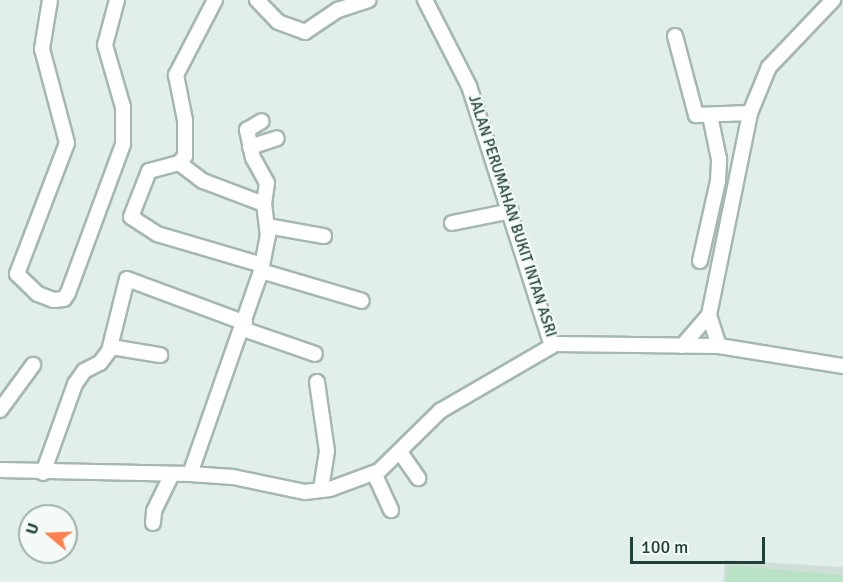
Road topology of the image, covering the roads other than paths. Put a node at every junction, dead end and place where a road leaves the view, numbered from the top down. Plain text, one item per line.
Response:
1 (50, 0) edge
2 (117, 0) edge
3 (215, 0) edge
4 (257, 0) edge
5 (368, 0) edge
6 (425, 0) edge
7 (833, 0) edge
8 (675, 36) dead end
9 (750, 114) junction
10 (710, 116) junction
11 (262, 121) dead end
12 (277, 138) dead end
13 (250, 147) junction
14 (179, 163) junction
15 (715, 199) junction
16 (730, 202) junction
17 (264, 204) junction
18 (511, 211) junction
19 (452, 223) dead end
20 (267, 226) junction
21 (324, 236) dead end
22 (700, 261) dead end
23 (262, 268) junction
24 (362, 302) dead end
25 (709, 315) junction
26 (244, 326) junction
27 (554, 344) junction
28 (682, 346) junction
29 (719, 346) junction
30 (111, 347) junction
31 (315, 354) dead end
32 (159, 355) dead end
33 (33, 365) dead end
34 (843, 366) edge
35 (318, 382) dead end
36 (0, 410) edge
37 (400, 452) junction
38 (0, 470) edge
39 (43, 473) junction
40 (374, 473) junction
41 (172, 474) junction
42 (190, 474) junction
43 (418, 478) dead end
44 (321, 490) junction
45 (391, 510) dead end
46 (153, 523) dead end

1 - 2 street
3 - 14 street
4 - 5 street
6 - 18 street, JALAN PERUMAHAN BUKIT INTAN ASRI
7 - 9 street
8 - 10 street
9 - 10 street
9 - 16 street
10 - 15 street
11 - 13 street
12 - 13 street
13 - 17 street
14 - 17 street
14 - 23 street
15 - 16 street
15 - 22 street
16 - 25 street
17 - 20 street
18 - 19 street
18 - 27 street, JALAN PERUMAHAN BUKIT INTAN ASRI
20 - 21 street
20 - 23 street
23 - 24 street
23 - 26 street
25 - 28 street
25 - 29 street
26 - 30 street
26 - 31 street
26 - 42 street
27 - 28 street
27 - 37 street, JALAN PERUMAHAN BUKIT INTAN ASRI
28 - 29 street
29 - 34 street
30 - 32 street
30 - 39 street
33 - 36 street
35 - 44 street
37 - 40 street, JALAN PERUMAHAN BUKIT INTAN ASRI
37 - 43 street
38 - 39 street, JALAN PERUMAHAN BUKIT INTAN ASRI
39 - 41 street, JALAN PERUMAHAN BUKIT INTAN ASRI
40 - 44 street, JALAN PERUMAHAN BUKIT INTAN ASRI
40 - 45 street
41 - 42 street, JALAN PERUMAHAN BUKIT INTAN ASRI
41 - 46 street
42 - 44 street, JALAN PERUMAHAN BUKIT INTAN ASRI

